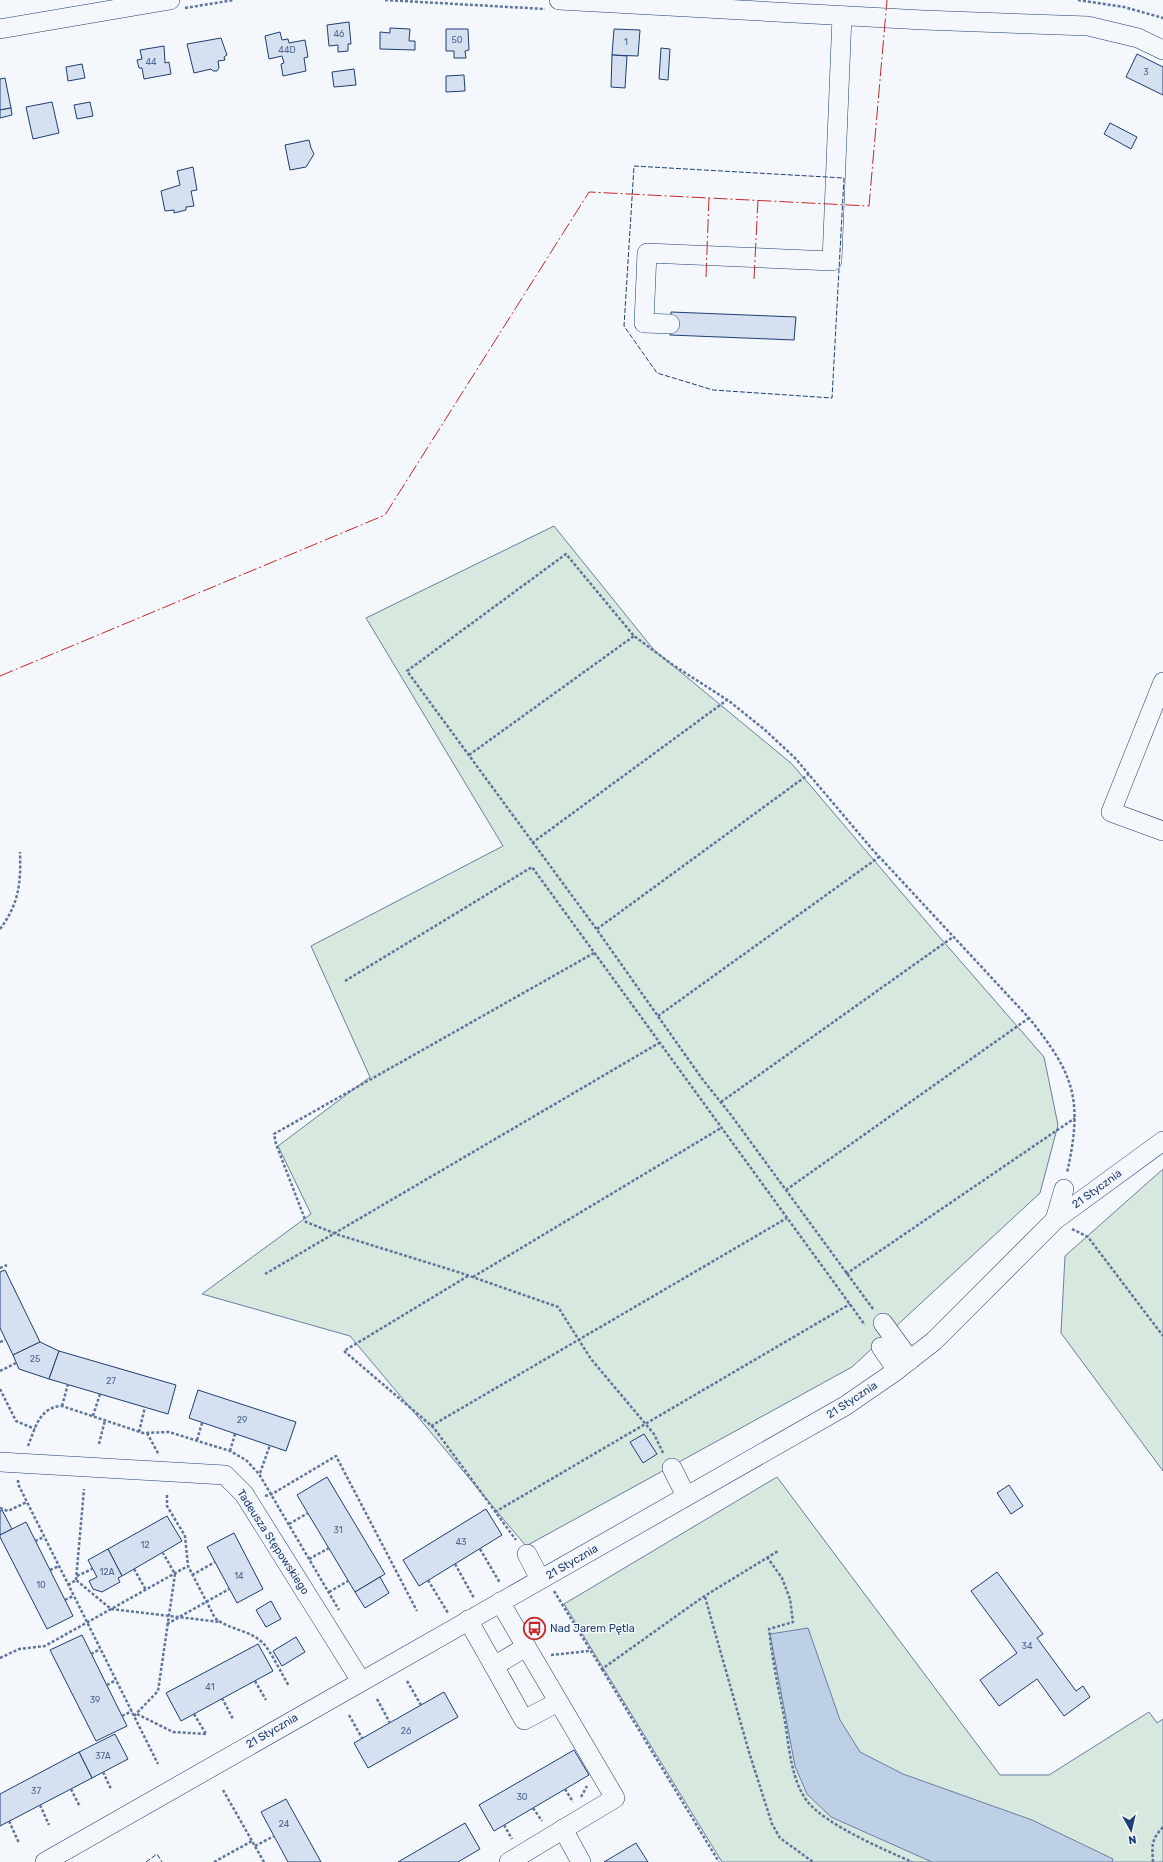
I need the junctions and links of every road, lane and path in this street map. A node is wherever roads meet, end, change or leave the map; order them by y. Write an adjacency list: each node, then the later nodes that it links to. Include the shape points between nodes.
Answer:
1 (170, 0): 7 (street)
2 (385, 0): 4 (path)
3 (1078, 0): 6 (path, via 1124,7)
4 (555, 5): 5 (street)
5 (842, 16): 8 (street, via 1088,26 1138,38); 9 (street, via 832,261 647,253 644,323)
6 (1163, 18)
7 (0, 29)
8 (1163, 50)
9 (670, 324)
10 (634, 636): 12 (path, via 672,665); 13 (path); 13 (path, via 566,554 407,671)
11 (1163, 682): 15 (street, via 1111,812)
12 (727, 700): 14 (path, via 765,730); 16 (path)
13 (469, 755): 16 (path)
14 (809, 774): 18 (path); 20 (path)
15 (1163, 831)
16 (532, 843): 20 (path)
17 (20, 852): 19 (path, via 21,874 15,905)
18 (879, 856): 21 (path); 24 (path)
19 (0, 929)
20 (596, 929): 24 (path)
21 (953, 937): 25 (path); 27 (path)
22 (594, 953): 23 (path, via 532,867); 26 (path); 35 (path, via 274,1134 306,1222)
23 (345, 981)
24 (658, 1016): 27 (path)
25 (1029, 1018): 28 (path, via 1053,1049 1068,1077); 32 (path)
26 (660, 1043): 29 (path); 35 (path)
27 (721, 1102): 32 (path)
28 (1075, 1118): 31 (path); 40 (path)
29 (722, 1128): 33 (path); 41 (path)
30 (1163, 1141): 34 (street, 21 Stycznia)
31 (1064, 1189): 34 (street)
32 (786, 1190): 40 (path)
33 (787, 1218): 42 (path); 45 (path)
34 (1055, 1220): 50 (street, 21 Stycznia, via 934,1341)
35 (333, 1233): 39 (path); 41 (path)
36 (1088, 1237): 44 (path)
37 (7, 1264): 38 (path)
38 (0, 1268)
39 (265, 1274)
40 (846, 1274): 43 (path)
41 (470, 1276): 45 (path, via 558,1307); 61 (path, via 344,1351)
42 (850, 1304): 48 (path); 60 (path)
43 (883, 1323): 50 (street)
44 (1163, 1336)
45 (579, 1339): 60 (path, via 591,1358); 61 (path)
46 (6, 1340): 47 (path)
47 (0, 1342)
48 (881, 1347): 50 (street)
49 (16, 1363): 51 (path)
50 (903, 1365): 78 (street, 21 Stycznia, via 845,1406)
51 (0, 1371)
52 (68, 1384): 55 (path)
53 (0, 1388): 62 (path, via 16,1420)
54 (100, 1394): 57 (path)
55 (62, 1406): 57 (path); 62 (path, via 54,1406 42,1414)
56 (145, 1407): 63 (path)
57 (93, 1416): 58 (path)
58 (105, 1420): 63 (path); 67 (path)
59 (202, 1423): 66 (path)
60 (644, 1423): 73 (path, via 654,1434); 82 (path)
61 (431, 1426): 82 (path)
62 (35, 1429): 72 (path)
63 (139, 1432): 64 (path)
64 (147, 1433): 66 (path, via 165,1431); 70 (path)
65 (235, 1434): 69 (path)
66 (197, 1440): 69 (path)
67 (99, 1444)
68 (270, 1445): 74 (path)
69 (230, 1451): 74 (path, via 246,1460)
70 (162, 1460)
71 (0, 1462): 72 (street, Tadeusza Stępowskiego)
72 (20, 1464): 79 (street, Tadeusza Stępowskiego, via 226,1475); 80 (path, via 18,1484)
73 (672, 1468): 78 (street)
74 (260, 1474): 76 (path)
75 (84, 1489): 103 (path)
76 (272, 1494): 79 (path); 84 (path); 118 (path, via 336,1456)
77 (167, 1495): 97 (path, via 166,1506 185,1536)
78 (686, 1496): 104 (street, 21 Stycznia)
79 (249, 1501): 135 (street, Tadeusza Stępowskiego)
80 (27, 1502): 81 (path, via 8,1511); 85 (path)
81 (0, 1508)
82 (495, 1512): 91 (path)
83 (308, 1513): 84 (path)
84 (289, 1524): 93 (path)
85 (44, 1537): 86 (path); 96 (path)
86 (35, 1541)
87 (329, 1548): 93 (path)
88 (480, 1549): 115 (path)
89 (778, 1551): 92 (path)
90 (163, 1553): 101 (path)
91 (527, 1554): 104 (street)
92 (767, 1557): 113 (path); 180 (path, via 782,1578 790,1599 793,1622 769,1629 772,1658 793,1764 801,1791 808,1802 824,1817)
93 (309, 1559): 111 (path)
94 (215, 1562): 102 (path)
95 (454, 1564): 122 (path)
96 (59, 1566): 100 (path); 108 (path)
97 (188, 1566): 101 (path); 102 (path)
98 (92, 1569): 103 (path)
99 (134, 1569): 109 (path)
100 (50, 1570)
101 (175, 1574): 109 (path); 120 (path)
102 (192, 1575): 116 (path)
103 (76, 1576): 105 (path)
104 (543, 1578): 115 (street, 21 Stycznia); 127 (path)
105 (76, 1580): 108 (path); 117 (path)
106 (428, 1580): 122 (path)
107 (348, 1581): 111 (path)
108 (68, 1585): 112 (path)
109 (146, 1590): 117 (path)
110 (229, 1590): 116 (path)
111 (329, 1592): 119 (path)
112 (73, 1596): 114 (path); 124 (path)
113 (704, 1596): 132 (path); 179 (path, via 772,1824 780,1838)
114 (65, 1600)
115 (504, 1600): 122 (street, 21 Stycznia); 128 (street)
116 (207, 1602): 121 (path); 123 (path)
117 (111, 1610): 120 (path); 124 (path)
118 (417, 1611)
119 (341, 1612)
120 (169, 1616): 121 (path); 125 (path)
121 (180, 1617): 123 (path); 125 (path)
122 (469, 1620): 131 (street); 135 (street, 21 Stycznia)
123 (220, 1622): 138 (path, via 263,1643)
124 (87, 1623): 126 (path); 130 (path, via 45,1646 19,1649)
125 (167, 1624): 146 (path, via 158,1691)
126 (100, 1649): 129 (path); 133 (path)
127 (589, 1650): 128 (path); 132 (path)
128 (529, 1652): 131 (street); 142 (street)
129 (91, 1654)
130 (0, 1658)
131 (494, 1666): 142 (street, via 524,1720)
132 (602, 1669): 178 (path)
133 (116, 1680): 137 (path); 144 (path)
134 (255, 1681): 141 (path)
135 (361, 1681): 173 (street, 21 Stycznia)
136 (407, 1681): 143 (path)
137 (107, 1685)
138 (289, 1686)
139 (222, 1698): 149 (path)
140 (377, 1699): 150 (path)
141 (266, 1700)
142 (558, 1702): 167 (street, via 615,1798)
143 (421, 1705)
144 (132, 1711): 146 (path); 147 (path)
145 (194, 1714): 146 (path, via 206,1734 173,1732)
146 (136, 1715): 152 (path)
147 (122, 1716)
148 (349, 1716): 151 (path)
149 (233, 1719)
150 (390, 1723)
151 (362, 1738)
152 (158, 1764)
153 (103, 1772): 156 (path)
154 (590, 1781): 157 (path, via 575,1806)
155 (71, 1789): 160 (path)
156 (111, 1789)
157 (565, 1789)
158 (223, 1790): 169 (path)
159 (40, 1805): 163 (path)
160 (80, 1807)
161 (533, 1808): 165 (path)
162 (9, 1821): 170 (path)
163 (49, 1825)
164 (504, 1825): 171 (path)
165 (544, 1825)
166 (1163, 1827): 181 (path, via 1152,1844)
167 (563, 1829): 176 (street); 177 (street)
168 (274, 1836): 172 (path)
169 (252, 1841): 172 (path); 174 (path)
170 (19, 1843)
171 (514, 1843)
172 (255, 1846): 175 (path)
173 (45, 1862)
174 (214, 1862)
175 (264, 1862)
176 (509, 1862)
177 (581, 1862)
178 (719, 1862)
179 (813, 1862)
180 (912, 1862)
181 (1154, 1862)

